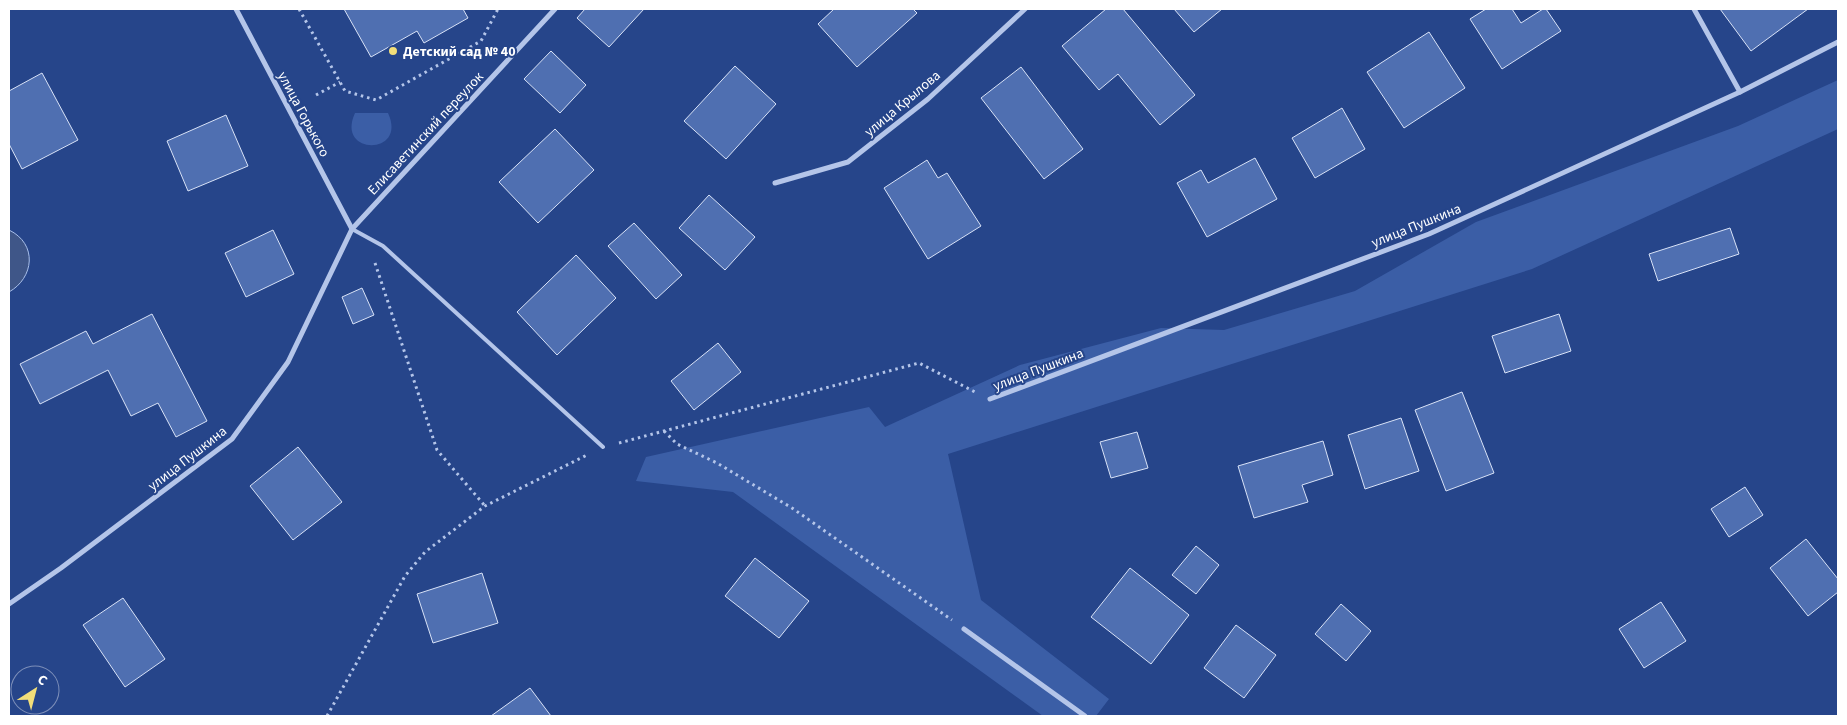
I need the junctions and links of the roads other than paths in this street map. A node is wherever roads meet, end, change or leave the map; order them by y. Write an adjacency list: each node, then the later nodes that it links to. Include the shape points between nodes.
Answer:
1 (236, 9): 8 (street, улица Горького)
2 (555, 9): 8 (street, Елисаветинский переулок)
3 (1025, 9): 7 (street, улица Крылова, via 928,99 848,162)
4 (1694, 9): 6 (street)
5 (1838, 42): 6 (street, улица Пушкина)
6 (1740, 92): 9 (street, улица Пушкина, via 1429,234)
7 (775, 183)
8 (352, 229): 10 (lane, via 383,246); 11 (street, улица Пушкина, via 288,362 232,439)
9 (990, 399)
10 (603, 447)
11 (9, 604)
12 (964, 629): 13 (street)
13 (1085, 716)

